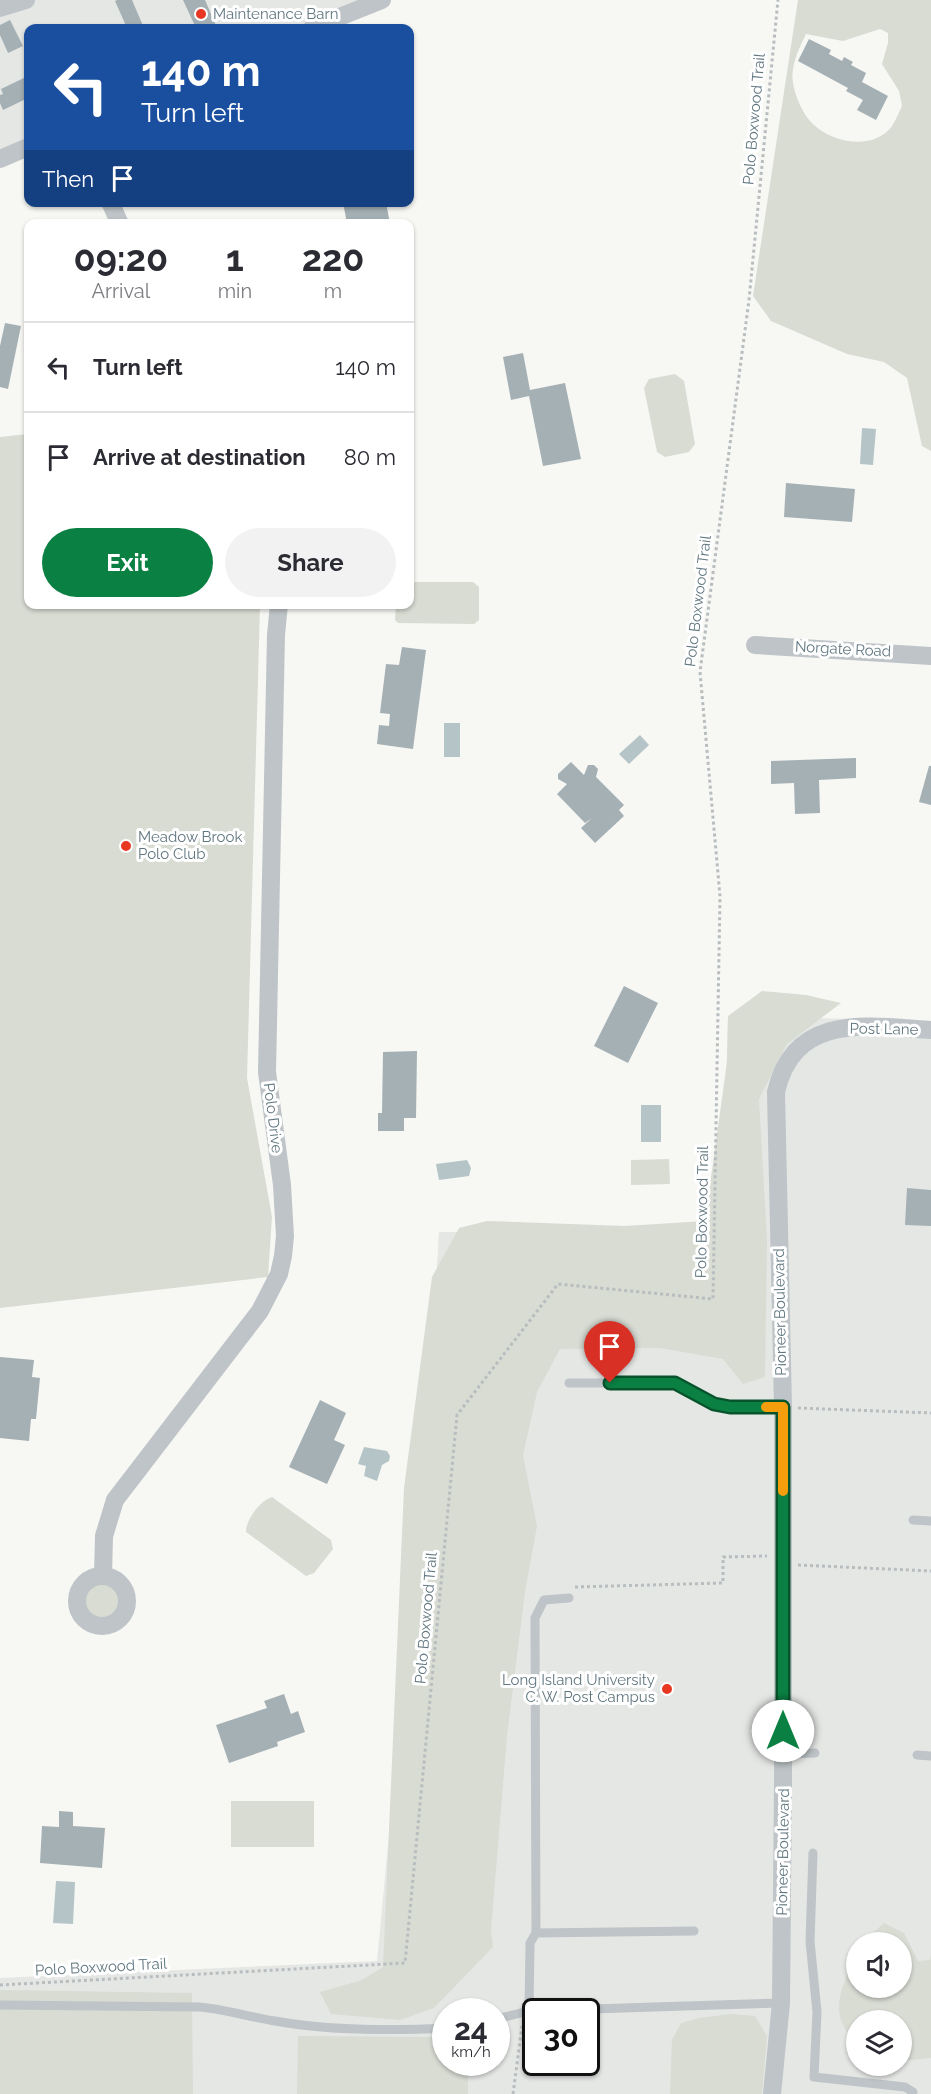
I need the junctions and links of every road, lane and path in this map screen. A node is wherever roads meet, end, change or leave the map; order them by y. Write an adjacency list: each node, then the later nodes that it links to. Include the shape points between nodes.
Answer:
1 (26, 0): 4 (street)
2 (382, 0): 5 (street)
3 (778, 0): 30 (path, Polo Boxwood Trail, via 749,300 700,672 720,896 713,1299 558,1284 457,1415 405,1963)
4 (0, 8)
5 (322, 24)
6 (24, 149): 7 (street)
7 (0, 159)
8 (279, 609): 20 (street, Polo Drive, via 267,1072 282,1185 283,1256 279,1274 260,1311 115,1500 104,1536)
9 (755, 645): 10 (street, Norgate Road)
10 (931, 656)
11 (931, 1029): 12 (street, Post Lane, via 858,1026 825,1030)
12 (805, 1044): 14 (street, Pioneer Boulevard, via 779,1077 776,1092)
13 (569, 1383): 14 (lane, via 675,1383 714,1404)
14 (783, 1407): 15 (path); 18 (street, Pioneer Boulevard)
15 (931, 1413)
16 (913, 1520): 17 (lane)
17 (931, 1521)
18 (783, 1556): 19 (path, via 796,1556 796,1565); 21 (path, via 723,1557 723,1583); 24 (street, Pioneer Boulevard)
19 (931, 1571)
20 (103, 1576)
21 (569, 1587)
22 (569, 1598): 29 (lane, via 543,1600 536,1618)
23 (815, 1753): 24 (lane)
24 (783, 1754): 32 (street, Pioneer Boulevard)
25 (917, 1755): 26 (lane)
26 (931, 1756)
27 (813, 1853): 37 (lane, via 810,1941 817,2012 814,2077 905,2087)
28 (694, 1930): 29 (lane)
29 (536, 1933): 31 (lane, via 530,1942)
30 (0, 1985)
31 (528, 1998)
32 (781, 2003): 34 (lane); 39 (street, Pioneer Boulevard)
33 (0, 2005): 35 (lane, via 199,2007 342,2028)
34 (600, 2009)
35 (432, 2029)
36 (522, 2041): 38 (path)
37 (914, 2092)
38 (513, 2094)
39 (772, 2094)

